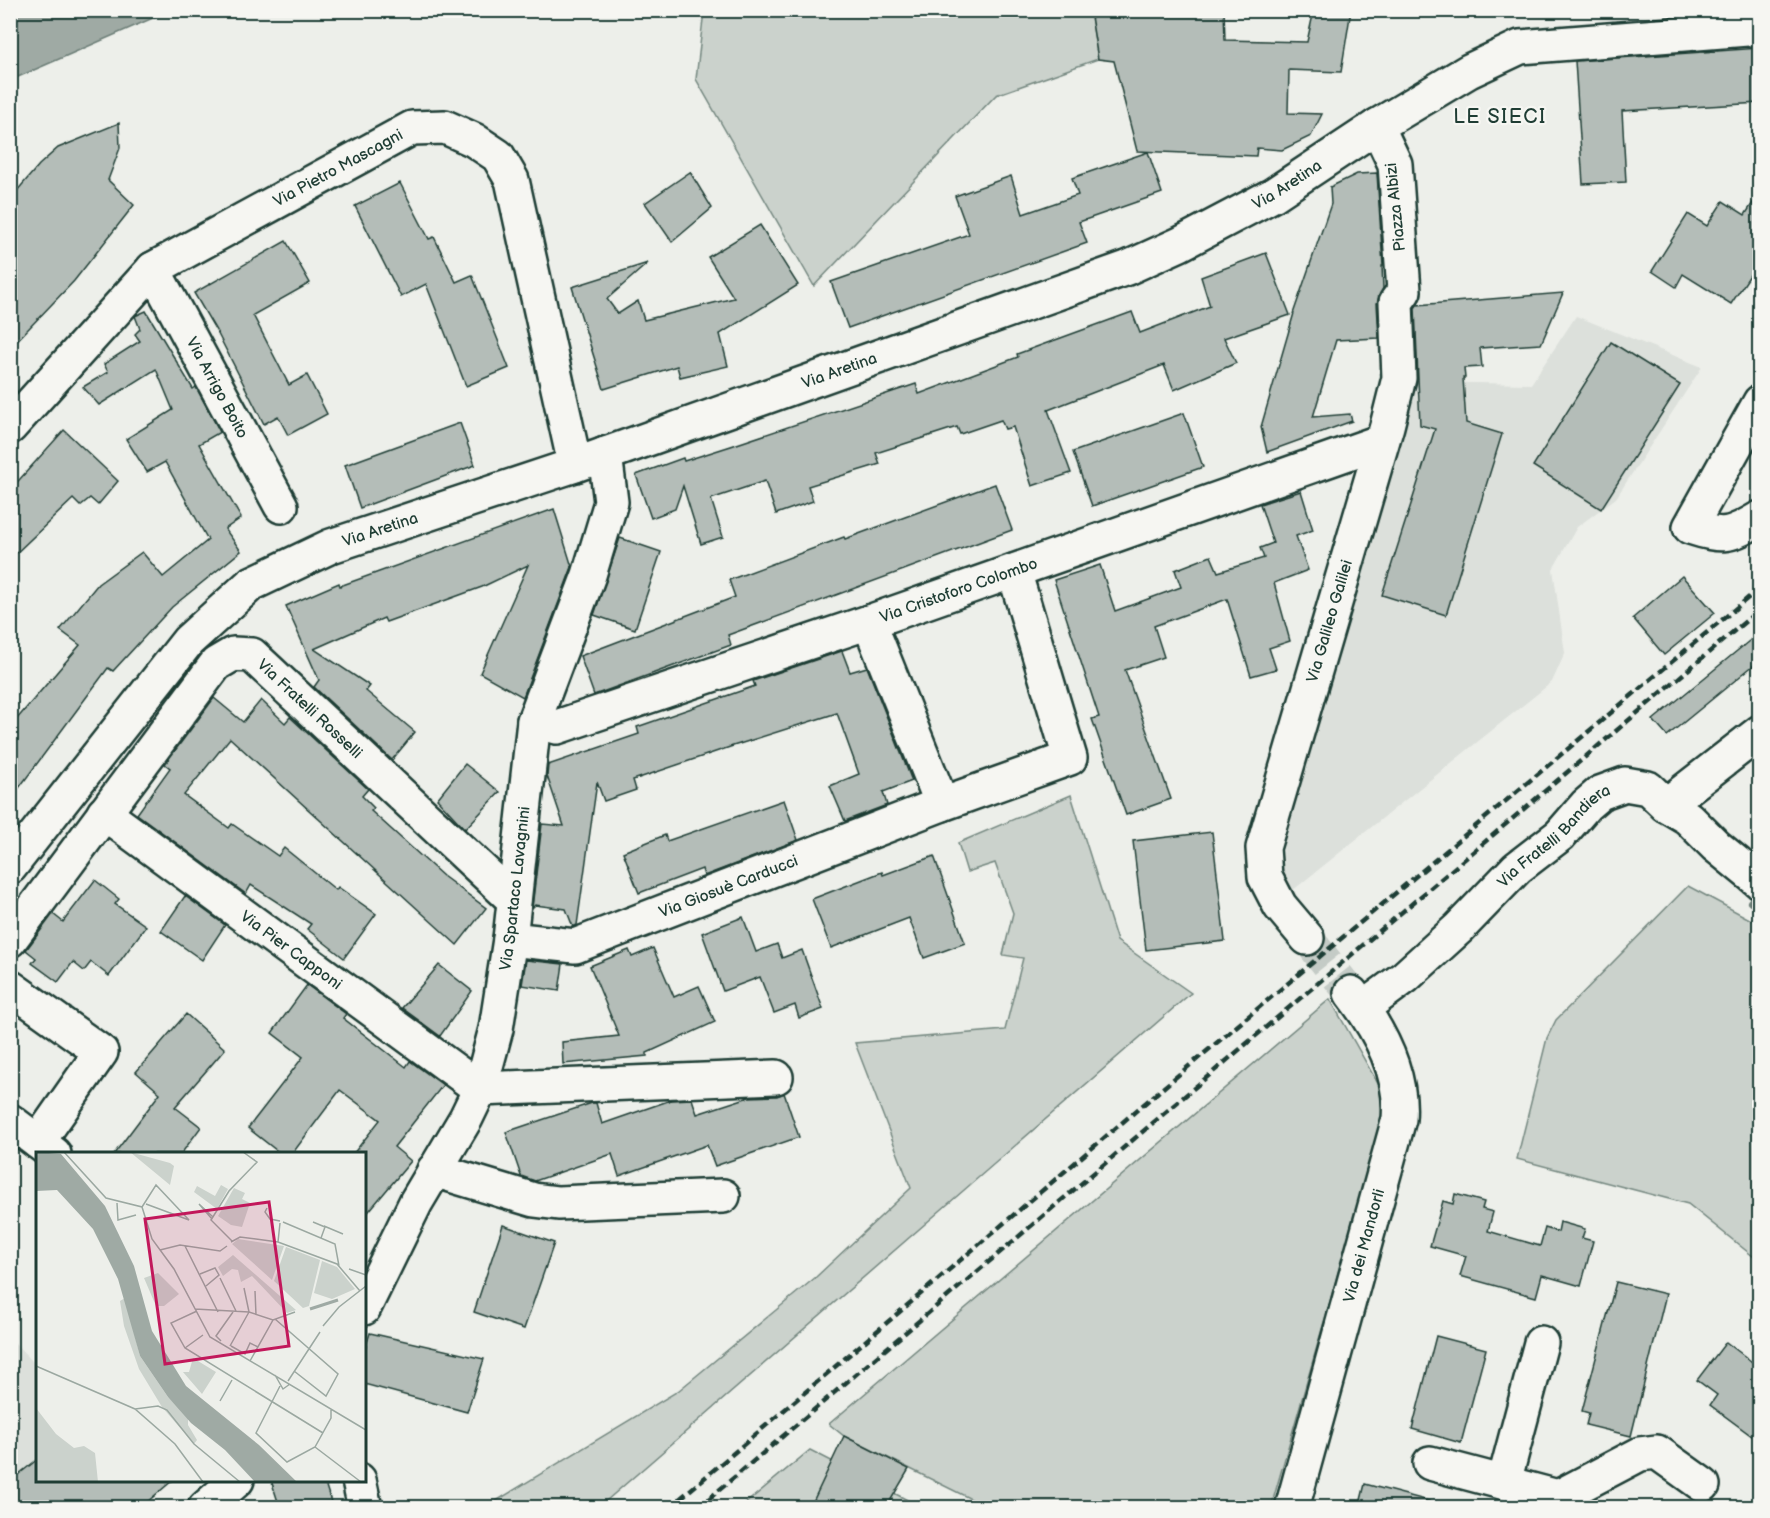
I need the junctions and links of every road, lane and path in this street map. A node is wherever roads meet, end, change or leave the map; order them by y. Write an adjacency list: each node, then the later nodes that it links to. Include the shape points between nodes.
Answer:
1 (1760, 28): 2 (street, Via Aretina, via 1520,47 1469,71)
2 (1377, 126): 4 (street, Piazza Albizi, via 1395,164); 8 (street, Via Aretina, via 1273,195 1127,268)
3 (153, 269): 6 (street, Via Pietro Mascagni); 9 (street, Via Pietro Mascagni, via 412,128 445,127 474,140 498,156 512,180); 10 (street, Via Arrigo Boito)
4 (1404, 291): 7 (street, Via Galileo Galilei, via 1396,303 1399,378)
5 (1760, 402): 11 (street, via 1690,527 1718,535 1736,532)
6 (10, 427)
7 (1382, 441): 12 (street, Via Cristoforo Colombo); 23 (street, Via Galileo Galilei, via 1263,848 1265,877 1280,906)
8 (605, 454): 9 (street, Via Aretina); 14 (street, Via Spartaco Lavagnini, via 611,502 589,575)
9 (575, 465): 20 (street, Via Aretina, via 331,546 251,584 188,641)
10 (281, 506)
11 (1760, 518)
12 (1014, 571): 13 (street, Via Cristoforo Colombo); 17 (street, Via Giosuè Carducci, via 1071,758)
13 (869, 622): 14 (street, Via Cristoforo Colombo, via 557,727); 17 (street)
14 (534, 721): 22 (street, Via Spartaco Lavagnini)
15 (1760, 732): 18 (street)
16 (1760, 760): 18 (street)
17 (942, 804): 24 (street, Via Giosuè Carducci, via 575,946)
18 (1677, 811): 21 (street, Via Fratelli Bandiera); 27 (street, Via Fratelli Bandiera, via 1648,788 1625,784 1600,793 1560,836 1517,868 1405,976)
19 (104, 813): 22 (street, Via Fratelli Rosselli, via 216,664 233,654 252,655); 25 (street, Via Fratelli Rosselli); 29 (street, Via Pier Capponi)
20 (10, 867)
21 (1760, 882)
22 (514, 900): 24 (street, Via Spartaco Lavagnini)
23 (1307, 938)
24 (510, 939): 29 (street, Via Spartaco Lavagnini, via 496,1029)
25 (10, 940)
26 (10, 987): 31 (street, via 101,1052)
27 (1357, 1001): 44 (street, Via dei Mandorli, via 1377,1029 1398,1079 1399,1119)
28 (776, 1077): 29 (street)
29 (480, 1089): 32 (street, Via Spartaco Lavagnini)
30 (10, 1121): 31 (street)
31 (46, 1148)
32 (434, 1170): 33 (street, via 534,1200 558,1203); 34 (street, Via Spartaco Lavagnini)
33 (723, 1196)
34 (366, 1304)
35 (1541, 1343): 39 (street)
36 (1430, 1463): 39 (street)
37 (235, 1482): 42 (street)
38 (359, 1482): 43 (street)
39 (1504, 1482): 41 (street)
40 (1703, 1485): 41 (street, via 1657,1452 1640,1454)
41 (1559, 1502)
42 (205, 1508)
43 (365, 1508)
44 (1292, 1508)

